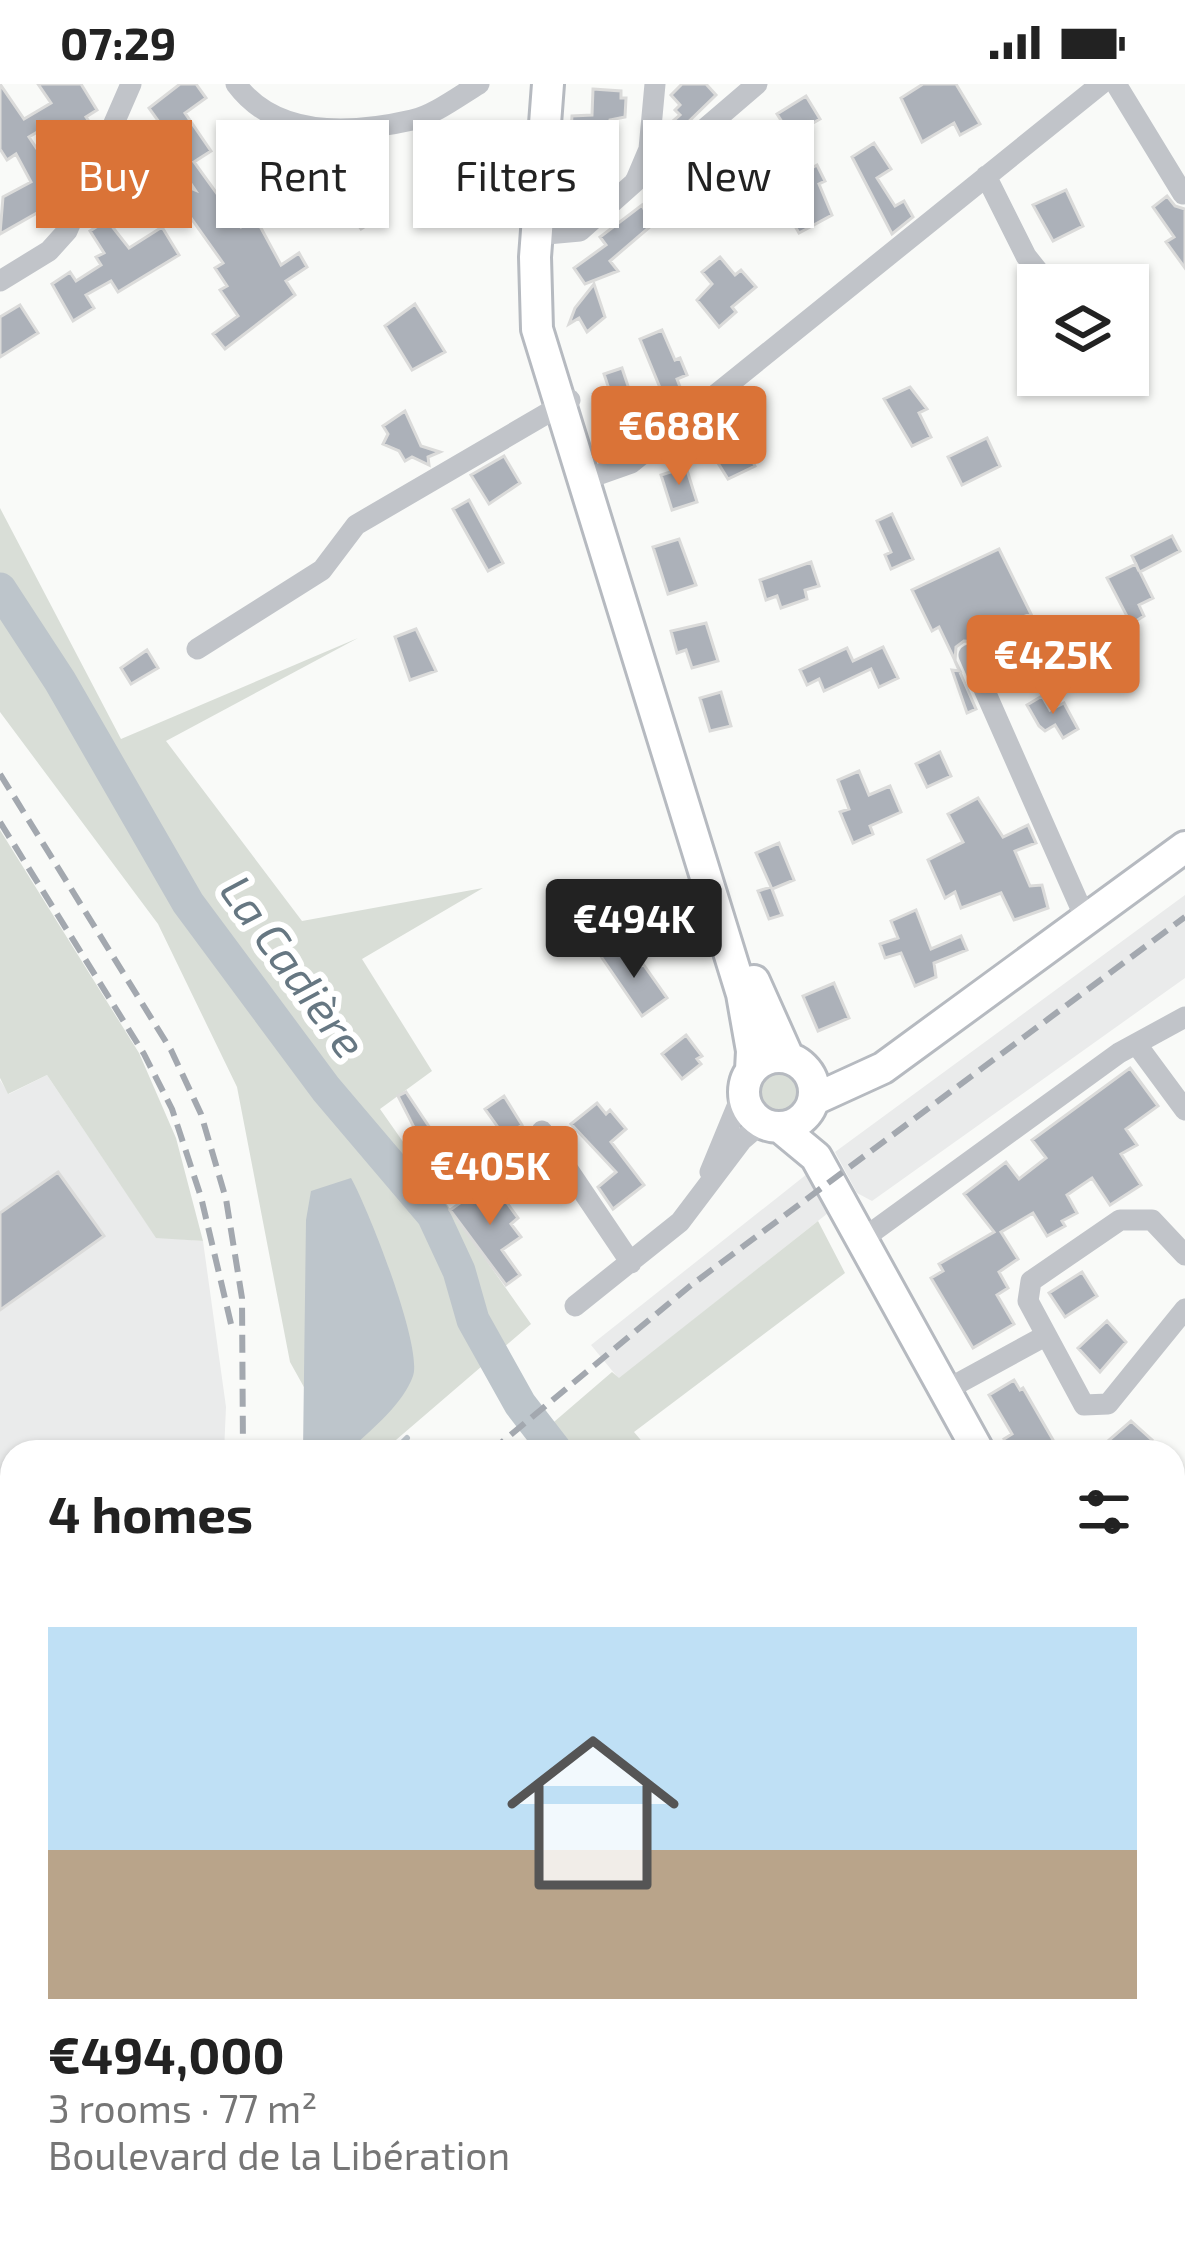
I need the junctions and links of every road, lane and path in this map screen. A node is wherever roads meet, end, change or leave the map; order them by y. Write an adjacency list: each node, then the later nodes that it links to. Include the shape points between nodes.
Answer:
1 (131, 84): 15 (street, via 67,230)
2 (236, 84): 3 (street, via 252,106 284,122 329,130 416,120)
3 (479, 84)
4 (548, 84): 13 (street)
5 (563, 84): 13 (street)
6 (655, 84): 11 (street, via 649,149)
7 (757, 84): 11 (street)
8 (1101, 84): 10 (street)
9 (1116, 84): 12 (street)
10 (986, 176): 14 (street); 17 (street, via 631,463)
11 (634, 182): 13 (street, via 580,231)
12 (1183, 194)
13 (545, 235): 16 (street)
14 (1032, 264)
15 (0, 281)
16 (564, 403): 17 (street); 18 (street, via 356,525 322,570)
17 (589, 478): 24 (street, via 756,988); 26 (street, via 742,994 752,1051)
18 (197, 649)
19 (969, 655): 21 (street)
20 (1185, 847): 21 (street)
21 (1086, 920): 25 (street)
22 (1185, 1016): 23 (street)
23 (1137, 1045): 28 (street); 33 (street)
24 (797, 1063): 25 (street); 26 (street, via 767,1058); 27 (street, via 813,1084)
25 (883, 1068): 27 (street)
26 (747, 1081): 29 (street, via 746,1105); 32 (street)
27 (812, 1104): 29 (street, via 798,1122); 31 (street)
28 (1185, 1110)
29 (771, 1125): 31 (street); 32 (street)
30 (542, 1132): 35 (street)
31 (816, 1157): 33 (street)
32 (707, 1184): 35 (street, via 680,1222)
33 (860, 1241): 39 (street)
34 (1185, 1255): 38 (street, via 1151,1220 1120,1220 1031,1280 1028,1301)
35 (631, 1263): 36 (street)
36 (575, 1306)
37 (1185, 1309): 38 (street, via 1108,1404 1084,1405)
38 (1045, 1336): 39 (street)
39 (946, 1390): 40 (street)
40 (973, 1440)

